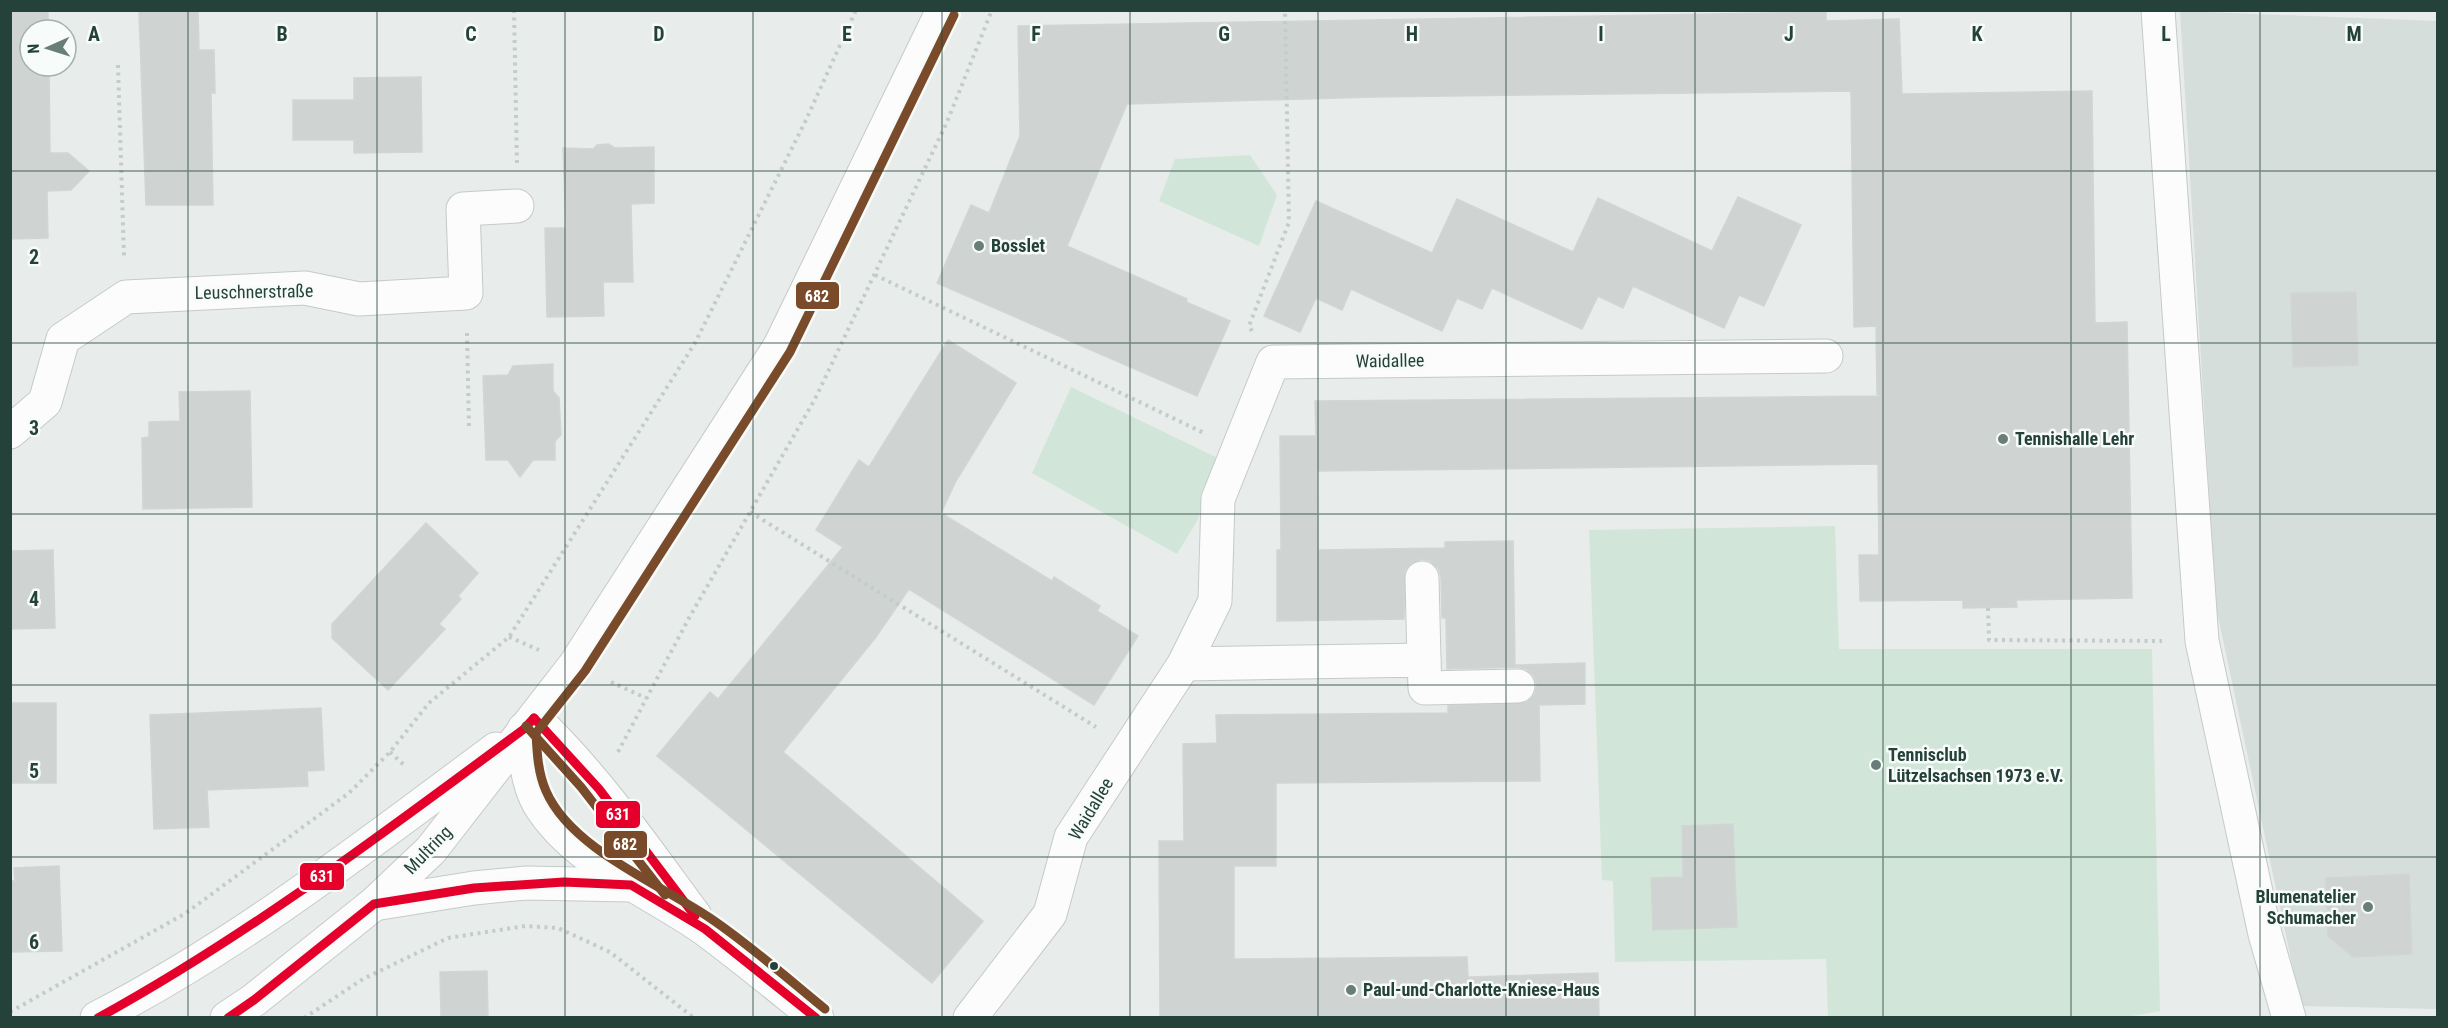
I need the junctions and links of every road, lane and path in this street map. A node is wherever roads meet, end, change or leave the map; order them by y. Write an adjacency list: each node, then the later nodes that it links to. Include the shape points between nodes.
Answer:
1 (514, 10): 8 (path)
2 (856, 10): 30 (path, via 695,344 509,637 429,703 390,752 349,793 186,913)
3 (943, 10): 24 (street, Multring, via 780,346 575,665)
4 (992, 10): 9 (path, via 947,122)
5 (1285, 10): 13 (path, via 1289,222 1249,326)
6 (2158, 10): 20 (street)
7 (118, 65): 11 (path)
8 (517, 206): 10 (street, via 463,209)
9 (875, 275): 16 (path); 17 (path, via 815,399)
10 (466, 294): 11 (street, Leuschnerstraße, via 359,299 305,288); 14 (path)
11 (126, 297): 15 (street, via 63,339 45,402)
12 (1826, 356): 13 (street, Waidallee)
13 (1273, 362): 16 (street, Waidallee)
14 (469, 427)
15 (10, 432)
16 (1237, 449): 22 (street, Waidallee, via 1218,499 1215,601)
17 (750, 512): 25 (path); 26 (path)
18 (1422, 578): 21 (street)
19 (1988, 608): 20 (path, via 1989,640)
20 (2202, 641): 37 (street, via 2265,934)
21 (1424, 660): 22 (street); 23 (street, via 1425,688)
22 (1184, 664): 25 (street, Waidallee)
23 (1518, 686)
24 (529, 723): 26 (street, via 572,755); 27 (street, via 526,768 539,803 588,854); 28 (street, Multring, via 437,843); 31 (street, Multring, via 344,861 248,926)
25 (1130, 747): 36 (street, Waidallee, via 1071,837 1050,914)
26 (600, 787): 29 (street)
27 (631, 885): 28 (street, via 525,883); 29 (street)
28 (374, 904): 32 (street, Multring)
29 (705, 929): 35 (street)
30 (10, 1012)
31 (97, 1017)
32 (227, 1017)
33 (304, 1017): 34 (path, via 363,979 448,938 525,926 558,928 610,952)
34 (694, 1017)
35 (817, 1017)
36 (970, 1017)
37 (2289, 1017)

